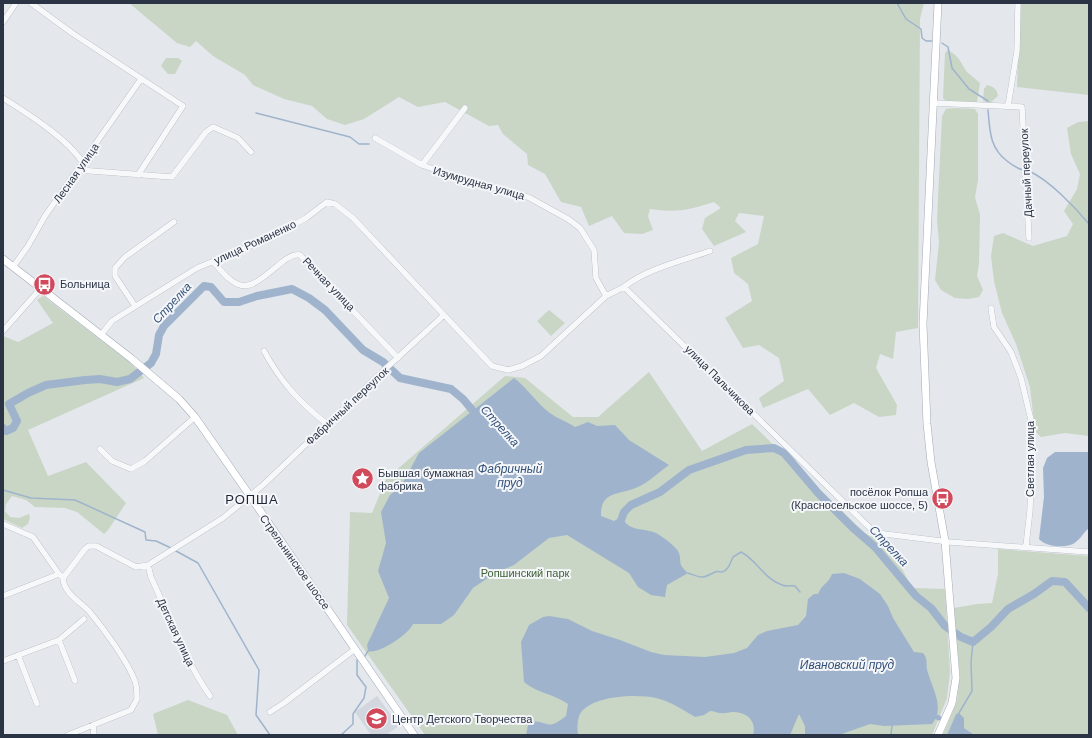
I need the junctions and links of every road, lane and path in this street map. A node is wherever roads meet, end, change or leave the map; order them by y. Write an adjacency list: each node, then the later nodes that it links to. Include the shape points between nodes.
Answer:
1 (16, 3): 5 (street)
2 (31, 3): 6 (street)
3 (938, 3): 8 (main road)
4 (1018, 3): 9 (street, via 1017,51)
5 (3, 22)
6 (141, 79): 13 (street, Лесная улица); 16 (street, via 183,106)
7 (3, 98): 13 (street, via 60,139 76,152)
8 (934, 103): 9 (street); 38 (main road, via 923,324 930,456)
9 (1008, 106): 18 (street, Дачный переулок, via 1022,107)
10 (465, 108): 14 (street)
11 (375, 138): 14 (street, Изумрудная улица)
12 (251, 152): 16 (street, via 238,138 213,127 206,132 172,177)
13 (83, 162): 15 (street, Лесная улица)
14 (422, 165): 25 (street, Изумрудная улица, via 528,197 568,219 589,239 596,258 596,278)
15 (78, 170): 16 (street); 22 (street, Лесная улица)
16 (138, 175)
17 (174, 222): 26 (street, via 125,256 114,268 115,276)
18 (1029, 238)
19 (710, 251): 23 (street, via 664,267)
20 (3, 259): 22 (main road, Стрельнинское шоссе)
21 (213, 261): 26 (street, улица Романенко); 28 (street, улица Романенко, via 272,236 306,218 327,202 335,204 353,218); 32 (street, Речная улица, via 232,283 245,286 259,280 287,258 300,255)
22 (13, 267): 24 (main road, Стрельнинское шоссе)
23 (624, 287): 25 (street); 38 (street, улица Пальчикова, via 873,531)
24 (41, 288): 29 (street); 30 (main road, Стрельнинское шоссе)
25 (606, 296): 28 (street, улица Романенко, via 541,356 508,370 499,369 488,362)
26 (135, 306): 30 (street, улица Романенко, via 112,321)
27 (991, 308): 39 (street, Светлая улица, via 994,326 1011,352 1022,378 1031,420 1030,510)
28 (444, 316): 32 (street, Фабричный переулок)
29 (3, 331)
30 (101, 335): 33 (main road, Стрельнинское шоссе, via 158,380)
31 (264, 351): 34 (street, via 277,375 307,408)
32 (396, 359): 34 (street, Фабричный переулок)
33 (194, 417): 35 (street, via 145,461 131,469 112,461); 36 (main road, Стрельнинское шоссе)
34 (327, 424): 36 (street, Фабричный переулок)
35 (100, 449)
36 (249, 496): 41 (street, Фабричный переулок, via 223,518); 46 (main road, Стрельнинское шоссе)
37 (6, 526): 42 (street, via 33,537)
38 (945, 541): 39 (street, улица Пальчикова); 57 (main road, via 956,678 953,697)
39 (1026, 546): 40 (street, улица Пальчикова)
40 (1089, 552)
41 (148, 565): 42 (street, via 136,567 96,546 89,546); 50 (street, Детская улица, via 187,657 198,680)
42 (61, 576): 43 (street); 53 (street, via 68,591 89,612 119,653 135,682 137,699 131,710)
43 (3, 596)
44 (84, 619): 45 (street)
45 (59, 640): 47 (street); 49 (street)
46 (355, 649): 52 (street); 56 (main road, Стрельнинское шоссе)
47 (18, 655): 48 (street); 51 (street)
48 (3, 661)
49 (76, 681)
50 (210, 696)
51 (37, 704)
52 (270, 712)
53 (93, 725): 54 (street); 55 (street)
54 (68, 735)
55 (94, 735)
56 (414, 735)
57 (938, 735)

